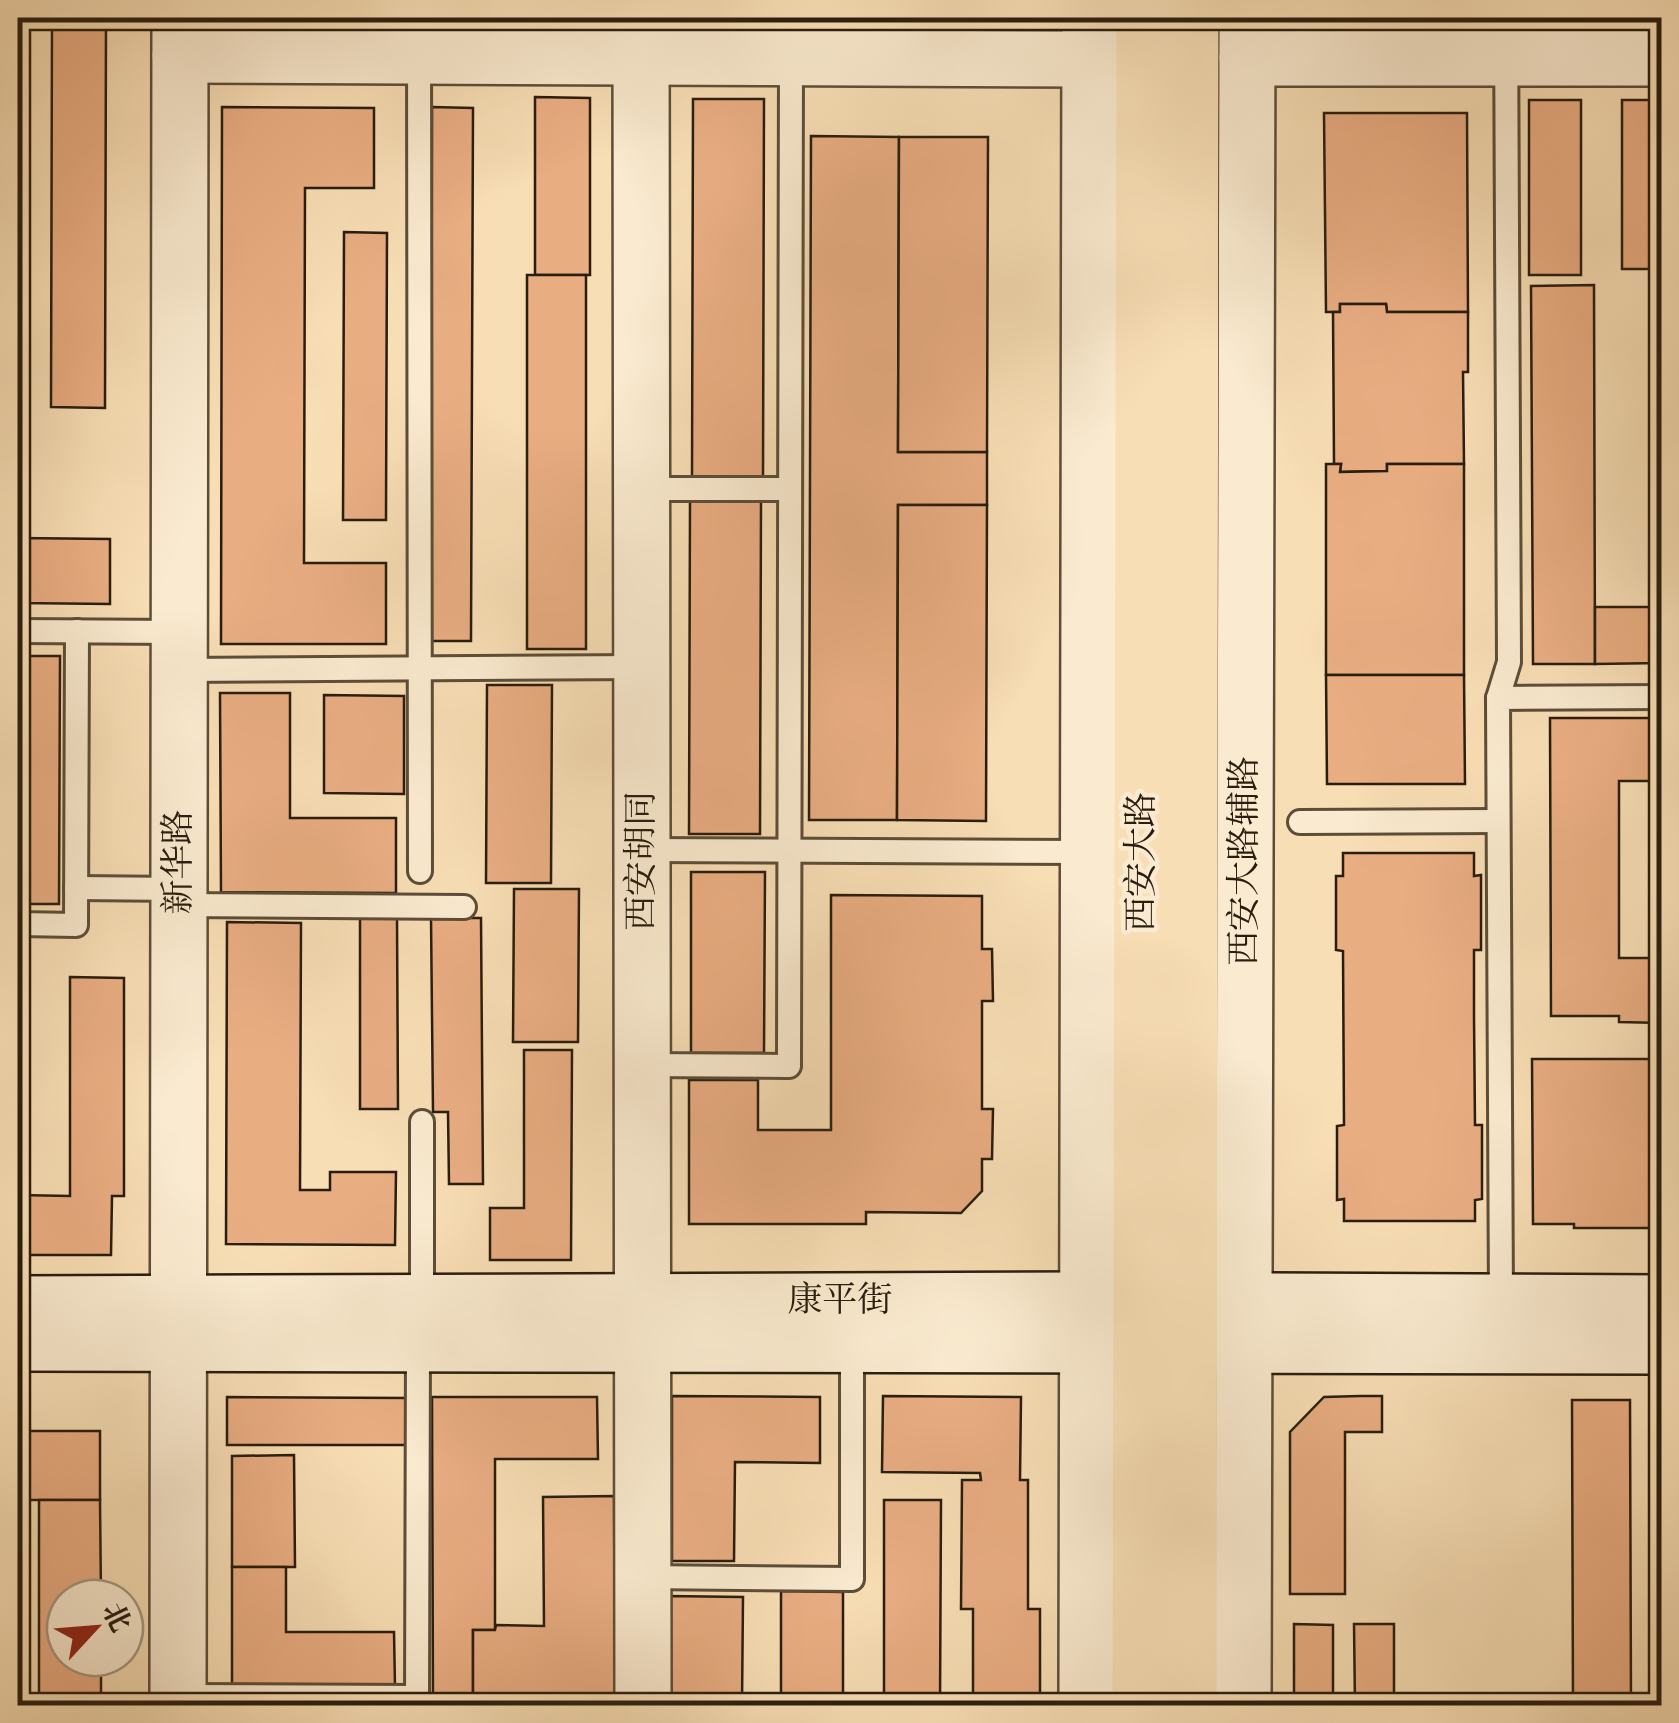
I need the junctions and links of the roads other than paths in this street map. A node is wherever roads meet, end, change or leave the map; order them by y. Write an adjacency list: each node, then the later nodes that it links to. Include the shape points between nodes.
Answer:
1 (1144, 18): 37 (main road, 西安大路)
2 (1191, 18): 37 (main road, 西安大路)
3 (180, 36): 4 (street); 16 (street, 新华路)
4 (418, 37): 5 (street); 18 (lane)
5 (641, 37): 10 (street); 12 (street, 西安胡同)
6 (854, 38): 7 (street); 10 (street)
7 (1090, 38): 25 (street)
8 (1247, 38): 9 (street); 38 (street, 西安大路辅路)
9 (1506, 38): 11 (street); 20 (lane, via 1509,662)
10 (791, 58): 13 (lane)
11 (1662, 58)
12 (641, 489): 13 (lane); 17 (street, 西安胡同)
13 (790, 489): 24 (lane)
14 (18, 631): 15 (lane)
15 (77, 631): 16 (lane); 27 (lane)
16 (179, 651): 18 (lane); 28 (street, 新华路)
17 (642, 667): 18 (lane); 23 (street, 西安胡同)
18 (422, 668): 26 (lane)
19 (1662, 697): 20 (lane)
20 (1498, 698): 21 (lane)
21 (1498, 821): 22 (lane); 33 (lane)
22 (1300, 822)
23 (642, 850): 24 (lane); 31 (street, 西安胡同)
24 (789, 851): 25 (lane); 31 (lane, via 788,1066)
25 (1089, 852): 37 (street)
26 (420, 871)
27 (76, 888): 28 (lane); 30 (lane, via 76,925)
28 (179, 896): 29 (lane); 39 (street, 新华路)
29 (464, 907)
30 (18, 924)
31 (642, 1066): 36 (street, 西安胡同)
32 (422, 1122): 40 (lane)
33 (1501, 1302): 34 (street, 康平街); 38 (street, 康平街)
34 (1662, 1303)
35 (18, 1304): 39 (street, 康平街)
36 (642, 1323): 37 (street, 康平街); 40 (street, 康平街); 42 (street, 康平街); 44 (street, 西安胡同)
37 (1139, 1323): 38 (street, 康平街); 42 (street, 康平街); 48 (street); 49 (main road, 西安大路); 50 (main road, 西安大路)
38 (1244, 1323): 43 (street, 康平街); 51 (street, 西安大路辅路)
39 (179, 1324): 40 (street, 康平街); 41 (street, 康平街); 45 (street, 新华路)
40 (420, 1324): 46 (lane)
41 (18, 1344)
42 (852, 1344): 44 (lane, via 852,1579)
43 (1662, 1346)
44 (642, 1577): 47 (street, 西安胡同)
45 (178, 1701): 46 (lane)
46 (416, 1701)
47 (643, 1706)
48 (1087, 1706)
49 (1140, 1706)
50 (1189, 1706)
51 (1243, 1706)

